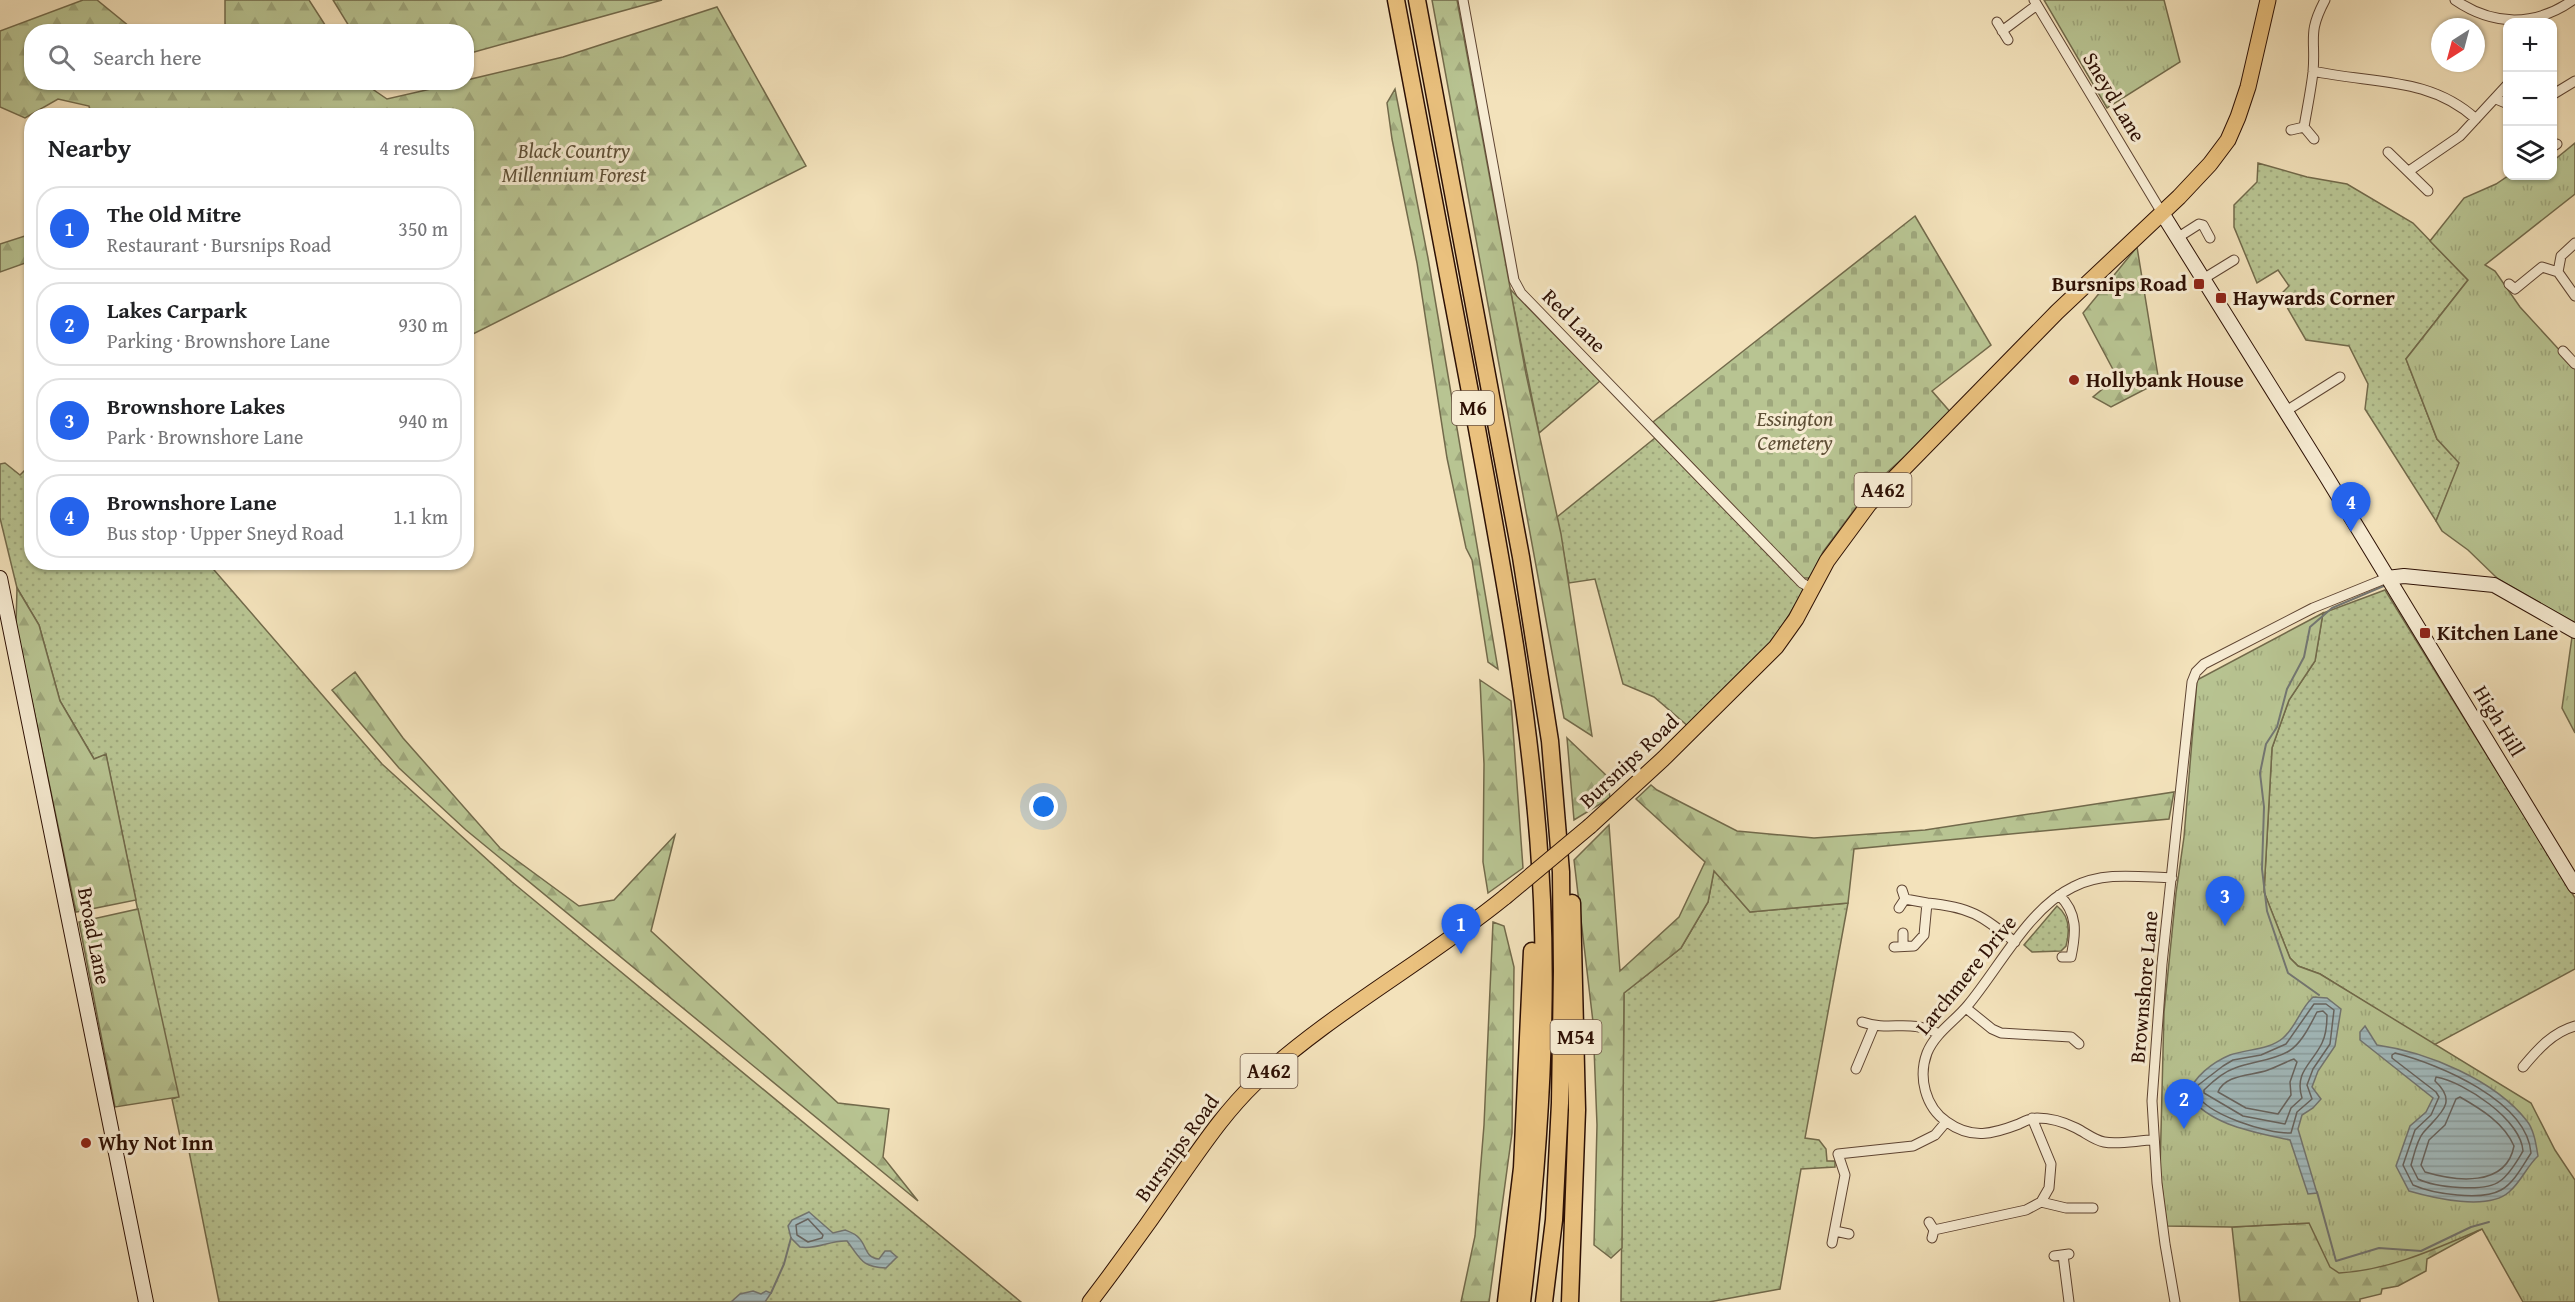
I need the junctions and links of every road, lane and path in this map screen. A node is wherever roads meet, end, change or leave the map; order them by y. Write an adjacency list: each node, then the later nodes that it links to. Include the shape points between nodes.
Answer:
1 (1396, 0): 43 (highway, M6, via 1501,555)
2 (1417, 0): 42 (highway, M6, via 1521,557)
3 (1463, 0): 40 (street, Red Lane, via 1508,251 1521,293)
4 (2268, 0): 25 (main road, A462, via 2248,87 2228,140 2210,165)
5 (2325, 0): 12 (street, via 2312,31)
6 (2455, 0): 10 (street)
7 (2573, 0): 9 (street)
8 (2036, 3): 11 (street); 25 (street, Sneyd Lane)
9 (2537, 18)
10 (2503, 20)
11 (2002, 31)
12 (2313, 71): 18 (street, via 2428,90 2452,100); 19 (street)
13 (2575, 81): 15 (street)
14 (2503, 90): 16 (street)
15 (2557, 92)
16 (2496, 99): 17 (street); 18 (street)
17 (2503, 102)
18 (2476, 119): 23 (street, via 2460,136)
19 (2304, 127): 20 (street); 21 (street)
20 (2291, 130)
21 (2314, 139)
22 (2388, 152): 23 (street)
23 (2409, 171): 24 (street)
24 (2428, 191)
25 (2162, 213): 26 (street, High Hill); 40 (main road, Bursnips Road / A462, via 2057,312 1869,504)
26 (2177, 238): 27 (street, via 2199,224); 31 (street, High Hill)
27 (2210, 238)
28 (2575, 243): 30 (street, via 2561,256)
29 (2234, 260): 31 (street)
30 (2558, 272): 32 (street, via 2542,267 2515,289); 33 (street)
31 (2203, 279): 37 (street, High Hill)
32 (2509, 284)
33 (2575, 296)
34 (2563, 351): 35 (street)
35 (2575, 364)
36 (2340, 377): 37 (street)
37 (2286, 411): 39 (street, High Hill)
38 (0, 578): 76 (street, Broad Lane)
39 (2386, 578): 41 (street, via 2404,576 2494,585); 44 (street, Brownshore Lane, via 2313,608 2204,664 2196,672); 45 (street, High Hill)
40 (1811, 588): 77 (main road, Bursnips Road / A462, bridge, via 1776,647 1688,736 1590,826 1460,933 1330,1023 1253,1085 1204,1142)
41 (2575, 631)
42 (1553, 775): 62 (highway, M6, via 1561,872); 83 (highway, M54, via 1565,806 1574,948 1577,1110)
43 (1537, 819): 74 (highway, M6, via 1543,1058); 78 (highway, M54, via 1532,850 1527,1099)
44 (2172, 878): 46 (street, Larchmere Drive, via 2107,876); 65 (street, Brownshore Lane, via 2152,1101)
45 (2575, 886)
46 (2059, 895): 50 (street, Larchmere Drive); 51 (street, via 2071,910 2075,926 2071,957)
47 (1927, 903): 48 (street, via 1904,895); 49 (street, via 1924,935 1914,946 1898,946); 50 (street, via 1954,905 1975,912)
48 (1899, 908)
49 (1903, 933)
50 (2015, 942): 52 (street, Larchmere Drive)
51 (2062, 957)
52 (1966, 1008): 57 (street, Larchmere Drive); 58 (street, via 2001,1033)
53 (1862, 1022): 54 (street)
54 (1874, 1026): 57 (street, via 1916,1025); 61 (street)
55 (2575, 1026): 60 (street, via 2553,1036)
56 (2077, 1028): 58 (street)
57 (1939, 1034): 64 (street, Larchmere Drive, via 1926,1054 1923,1082 1932,1106)
58 (2071, 1037): 59 (street)
59 (2079, 1044)
60 (2523, 1067)
61 (1856, 1069)
62 (1560, 1102): 81 (highway, M6, via 1554,1220); 82 (highway, via 1568,1151)
63 (2032, 1118): 64 (street, via 1977,1135); 65 (street, via 2060,1122 2106,1143); 68 (street, via 2051,1164 2049,1188)
64 (1946, 1122): 66 (street, via 1935,1135 1913,1146)
65 (2154, 1140): 85 (street, Brownshore Lane)
66 (1838, 1154): 67 (street); 71 (street, via 1845,1175)
67 (1827, 1156)
68 (2041, 1202): 69 (street, via 2066,1208); 70 (street, via 2026,1210)
69 (2093, 1208)
70 (1932, 1230)
71 (1835, 1232): 72 (street); 73 (street)
72 (1849, 1234)
73 (1832, 1243)
74 (1528, 1251): 79 (highway, via 1518,1274); 80 (highway, M6)
75 (2062, 1255): 84 (street)
76 (146, 1302)
77 (1090, 1302)
78 (1506, 1302)
79 (1514, 1302)
80 (1522, 1302)
81 (1544, 1302)
82 (1564, 1302)
83 (1570, 1302)
84 (2069, 1302)
85 (2175, 1302)

